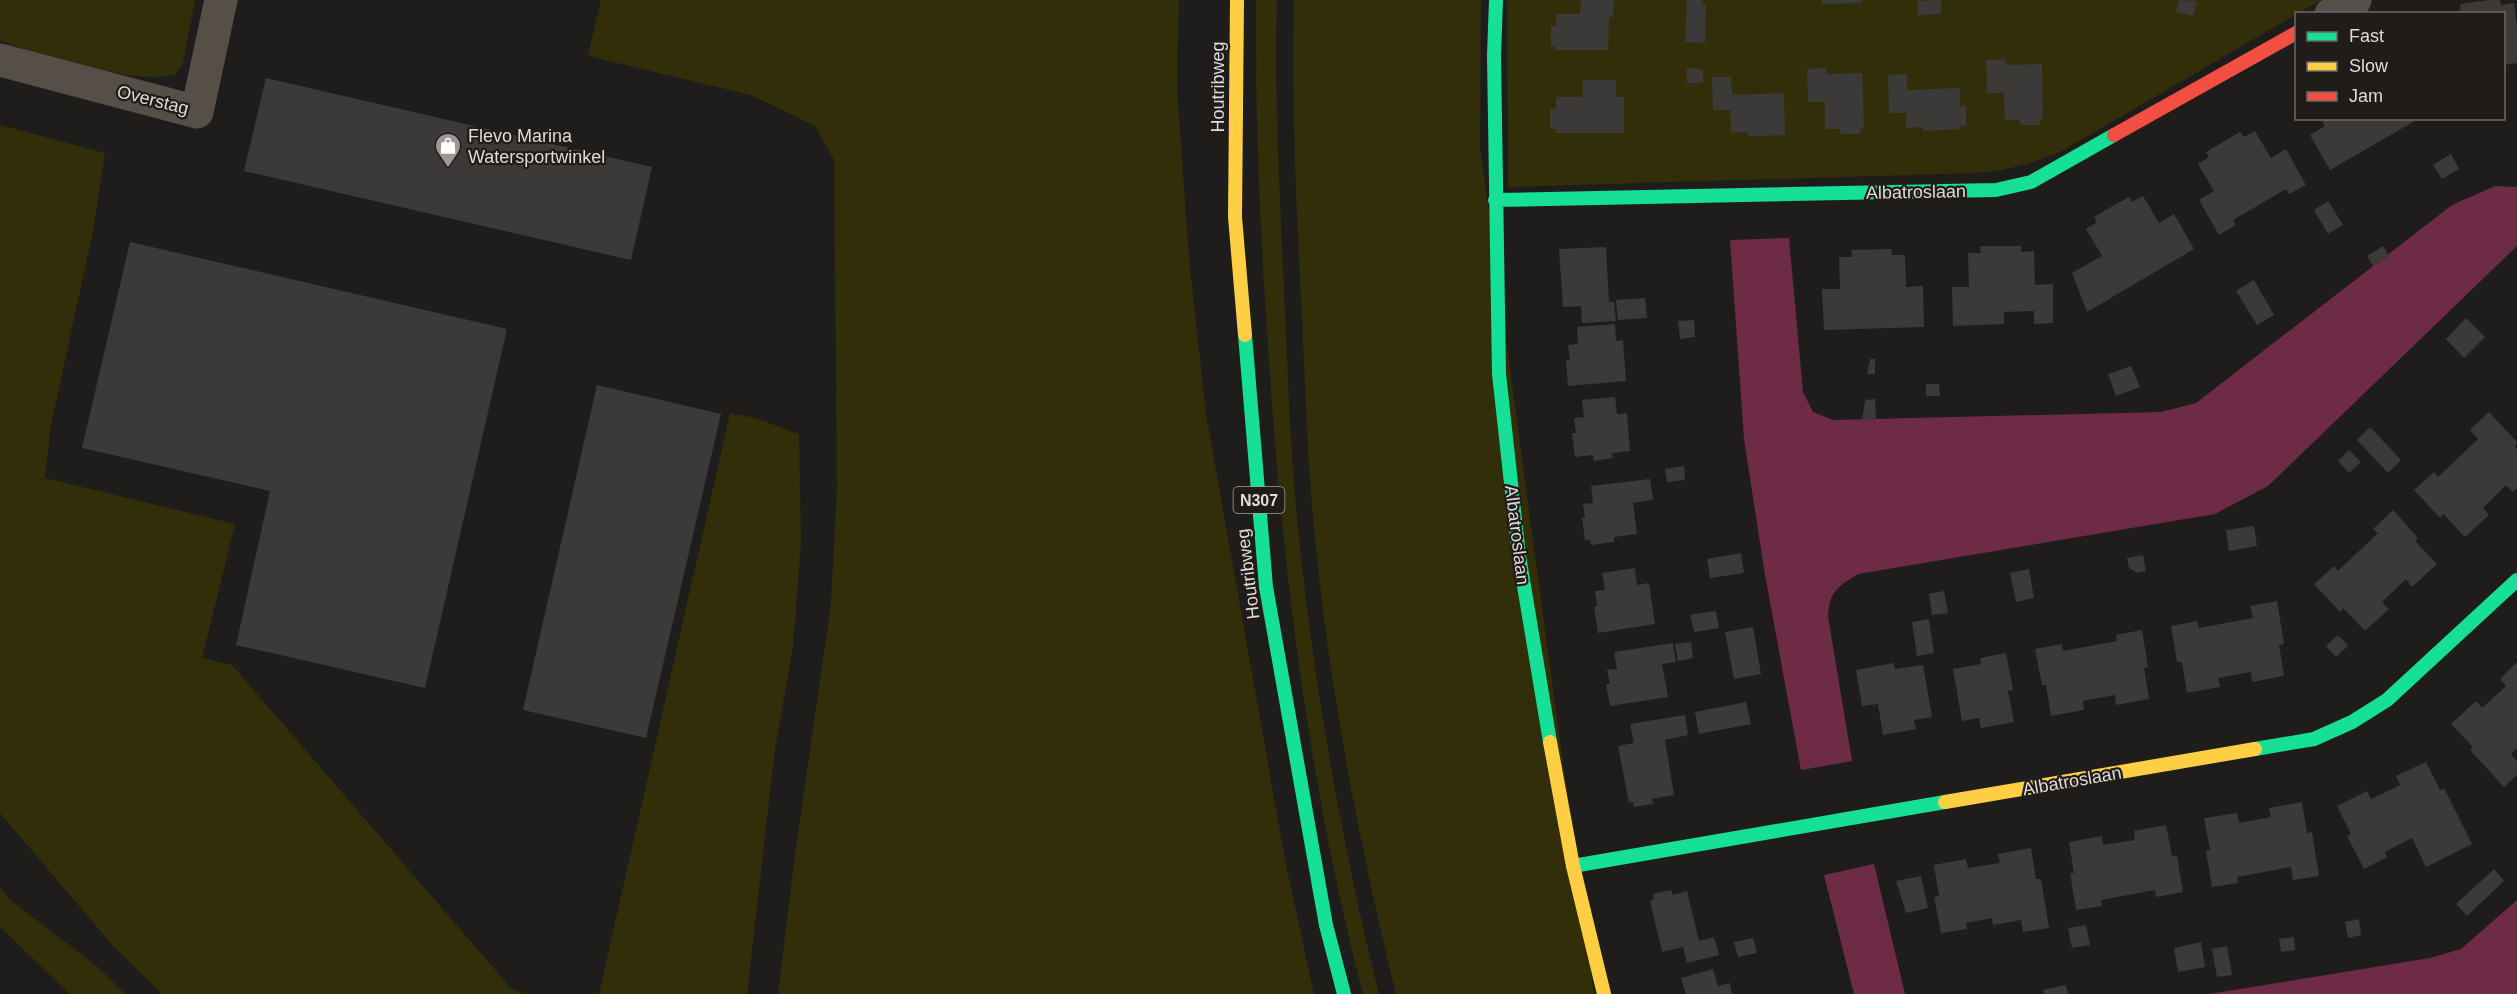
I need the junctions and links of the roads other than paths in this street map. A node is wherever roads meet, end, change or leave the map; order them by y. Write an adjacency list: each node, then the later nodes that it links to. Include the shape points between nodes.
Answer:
1 (221, 0): 7 (street, Overstag, via 196,112)
2 (1237, 0): 11 (street, Houtribweg / N307, via 1235,217 1266,587 1326,925)
3 (1497, 0): 8 (street, Albatroslaan)
4 (2355, 0): 5 (street)
5 (2334, 12)
6 (2295, 34): 8 (street, Albatroslaan, via 2031,182 1996,190)
7 (0, 60)
8 (1495, 200): 10 (street, Albatroslaan, via 1499,374 1519,556)
9 (2517, 580): 10 (street, Albatroslaan, via 2386,700 2364,717 2314,739)
10 (1573, 866): 12 (street, Albatroslaan)
11 (1344, 994)
12 (1604, 994)

